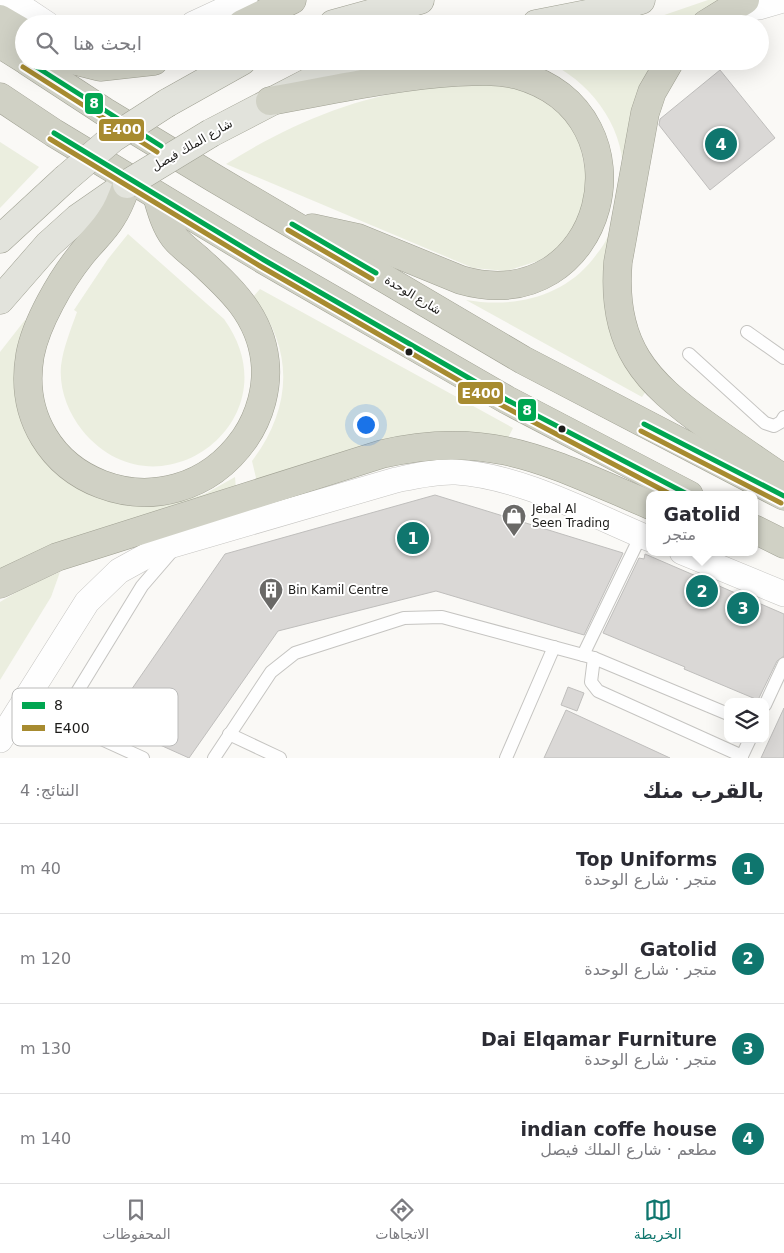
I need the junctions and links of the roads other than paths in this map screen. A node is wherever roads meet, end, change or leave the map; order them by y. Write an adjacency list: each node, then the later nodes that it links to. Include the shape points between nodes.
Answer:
1 (11, 0): 8 (street)
2 (245, 0): 9 (street)
3 (292, 0): 10 (highway)
4 (420, 0): 11 (main road)
5 (641, 0): 12 (main road)
6 (783, 0): 7 (street)
7 (725, 12)
8 (34, 15)
9 (212, 15)
10 (261, 15)
11 (366, 15)
12 (582, 15)
13 (0, 19): 14 (highway)
14 (15, 28)
15 (0, 44): 16 (highway)
16 (15, 53)
17 (41, 70): 25 (highway, شارع الوحدة)
18 (226, 70): 26 (main road, bridge, via 113,138)
19 (339, 70): 22 (main road, شارع الملك فيصل)
20 (665, 70): 32 (highway, via 645,113 618,262 616,282 621,323 637,361 662,392)
21 (0, 97): 24 (highway)
22 (270, 101): 23 (main road, شارع الملك فيصل, bridge); 25 (highway, via 427,75 479,71 517,75 551,90 572,109 588,131 599,164 599,199 587,232 577,247 550,272 515,285 478,285 358,238)
23 (127, 184): 24 (highway, via 111,220 65,277 42,320 30,354 28,372 32,407 38,424 58,455 92,480 133,492 167,491 184,486 227,460 257,416 265,380 262,344 249,312 227,285 175,238); 27 (main road, شارع الملك فيصل, via 78,218 48,245)
24 (157, 196): 33 (highway, via 507,400)
25 (292, 224): 34 (highway, شارع الوحدة, via 523,360)
26 (0, 238)
27 (0, 300)
28 (747, 332): 30 (lane)
29 (688, 354): 31 (lane, via 765,423 774,426 782,422)
30 (784, 358)
31 (784, 416)
32 (784, 479)
33 (681, 491)
34 (784, 496)
35 (646, 503): 42 (highway, via 541,459 519,453 474,445 428,446 382,454 57,557)
36 (758, 531): 40 (highway)
37 (645, 537): 39 (street, via 513,482 454,472 396,480); 45 (lane)
38 (758, 539): 40 (highway)
39 (181, 542): 47 (street, via 139,558 102,585 87,602); 48 (lane, via 142,586)
40 (784, 545)
41 (692, 556): 43 (street)
42 (0, 584)
43 (784, 594)
44 (554, 647): 45 (lane); 53 (lane, via 442,617 404,618 304,648 286,658 271,672); 60 (lane)
45 (588, 657): 50 (lane); 56 (lane, via 592,682 598,691)
46 (784, 664): 49 (lane)
47 (33, 688)
48 (80, 688)
49 (768, 698)
50 (724, 712)
51 (12, 721): 52 (street)
52 (5, 732)
53 (229, 734): 58 (lane); 59 (lane)
54 (748, 743): 56 (lane)
55 (117, 746): 57 (lane)
56 (742, 757)
57 (143, 758)
58 (214, 758)
59 (280, 758)
60 (506, 758)

